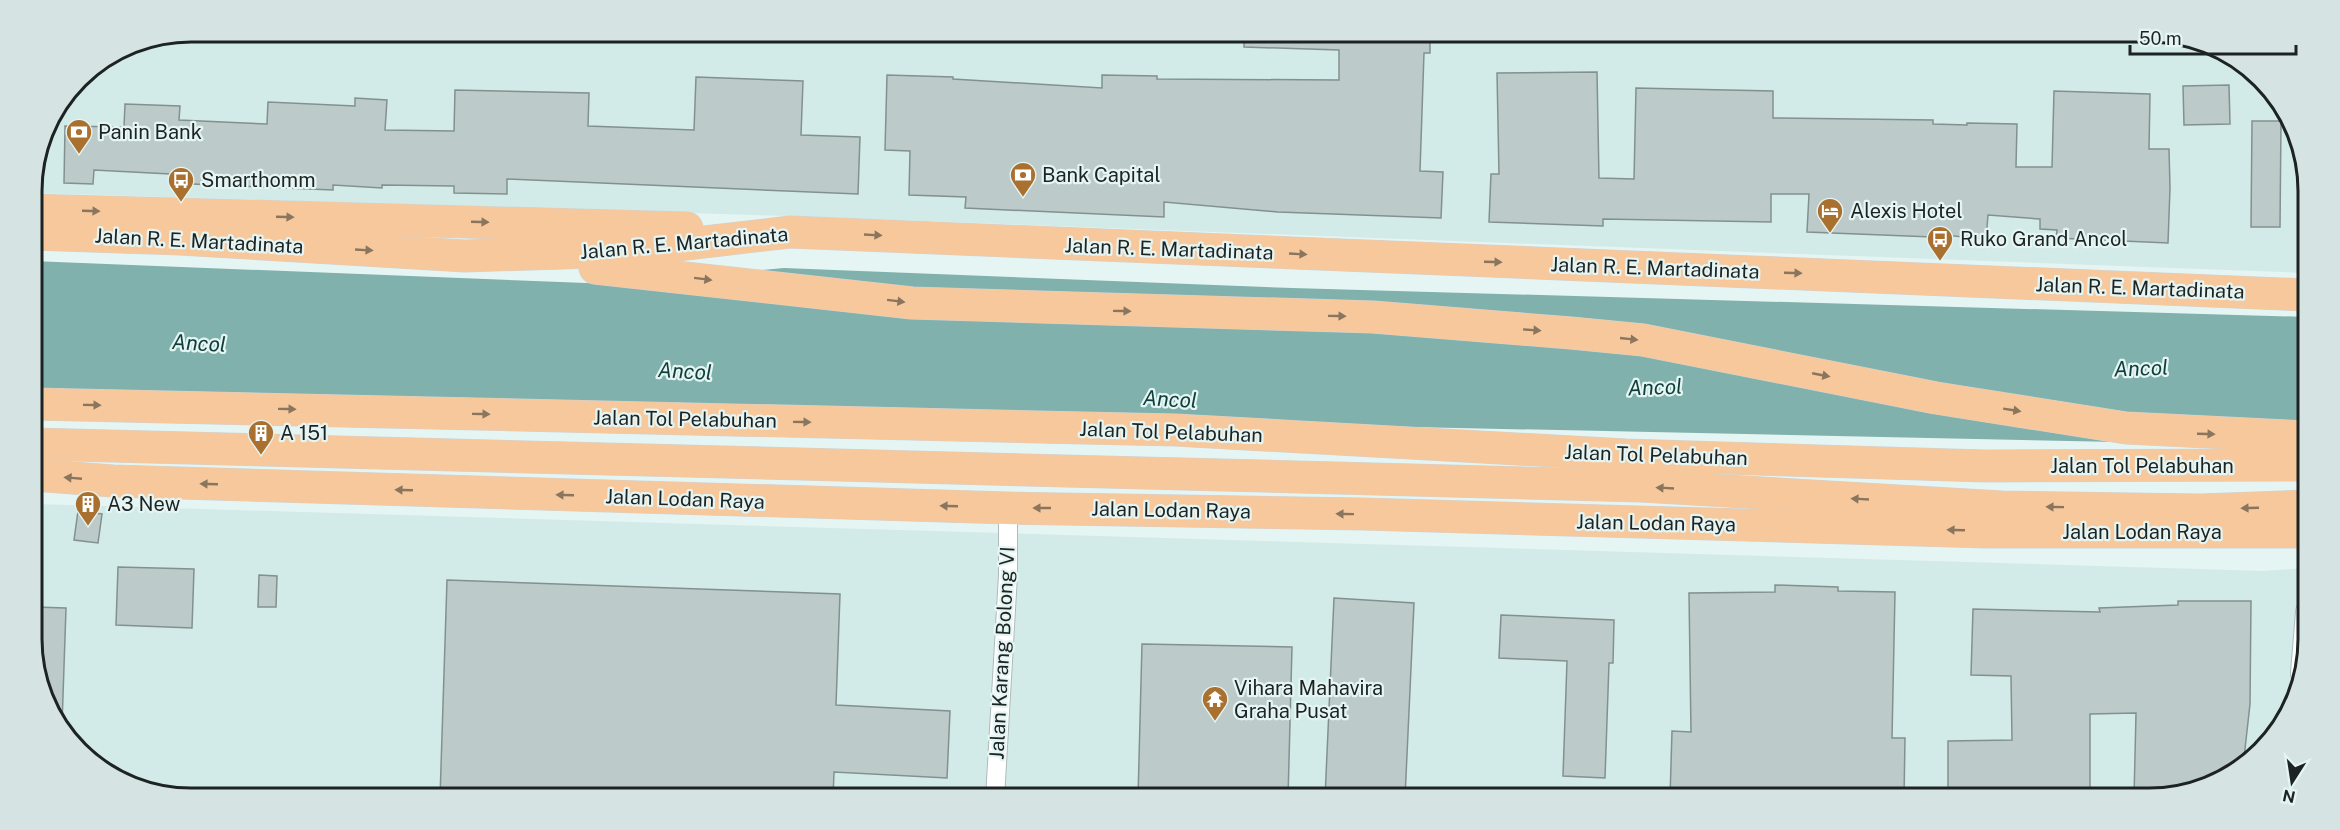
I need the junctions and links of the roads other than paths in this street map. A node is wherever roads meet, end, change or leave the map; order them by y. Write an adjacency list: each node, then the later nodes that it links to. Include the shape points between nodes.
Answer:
1 (42, 210): 2 (highway, one-way to 2)
2 (790, 232): 4 (highway, Jalan R. E. Martadinata, via 626,251); 5 (highway, Jalan R. E. Martadinata, one-way to 5)
3 (42, 234): 4 (highway, Jalan R. E. Martadinata, one-way to 4)
4 (465, 256): 7 (highway, one-way to 7, via 912,303 1373,317 1643,340 1936,398 2126,428)
5 (2298, 295)
6 (42, 404): 9 (highway, Jalan Tol Pelabuhan, one-way to 9, via 1175,430 1626,455 1985,466)
7 (2298, 437)
8 (42, 444): 11 (highway, Jalan Tol Pelabuhan, one-way to 8, via 2201,510 2002,507 1641,486)
9 (2298, 465)
10 (42, 476): 12 (highway, Jalan Lodan Raya, one-way to 10)
11 (2298, 506)
12 (1008, 508): 13 (highway, Jalan Lodan Raya, one-way to 12); 16 (street, Jalan Karang Bolong VI)
13 (1404, 517): 14 (highway, Jalan Lodan Raya, one-way to 13, via 1986,532); 15 (highway, via 1482,525 1956,551)
14 (2298, 532)
15 (2298, 552)
16 (996, 788)

